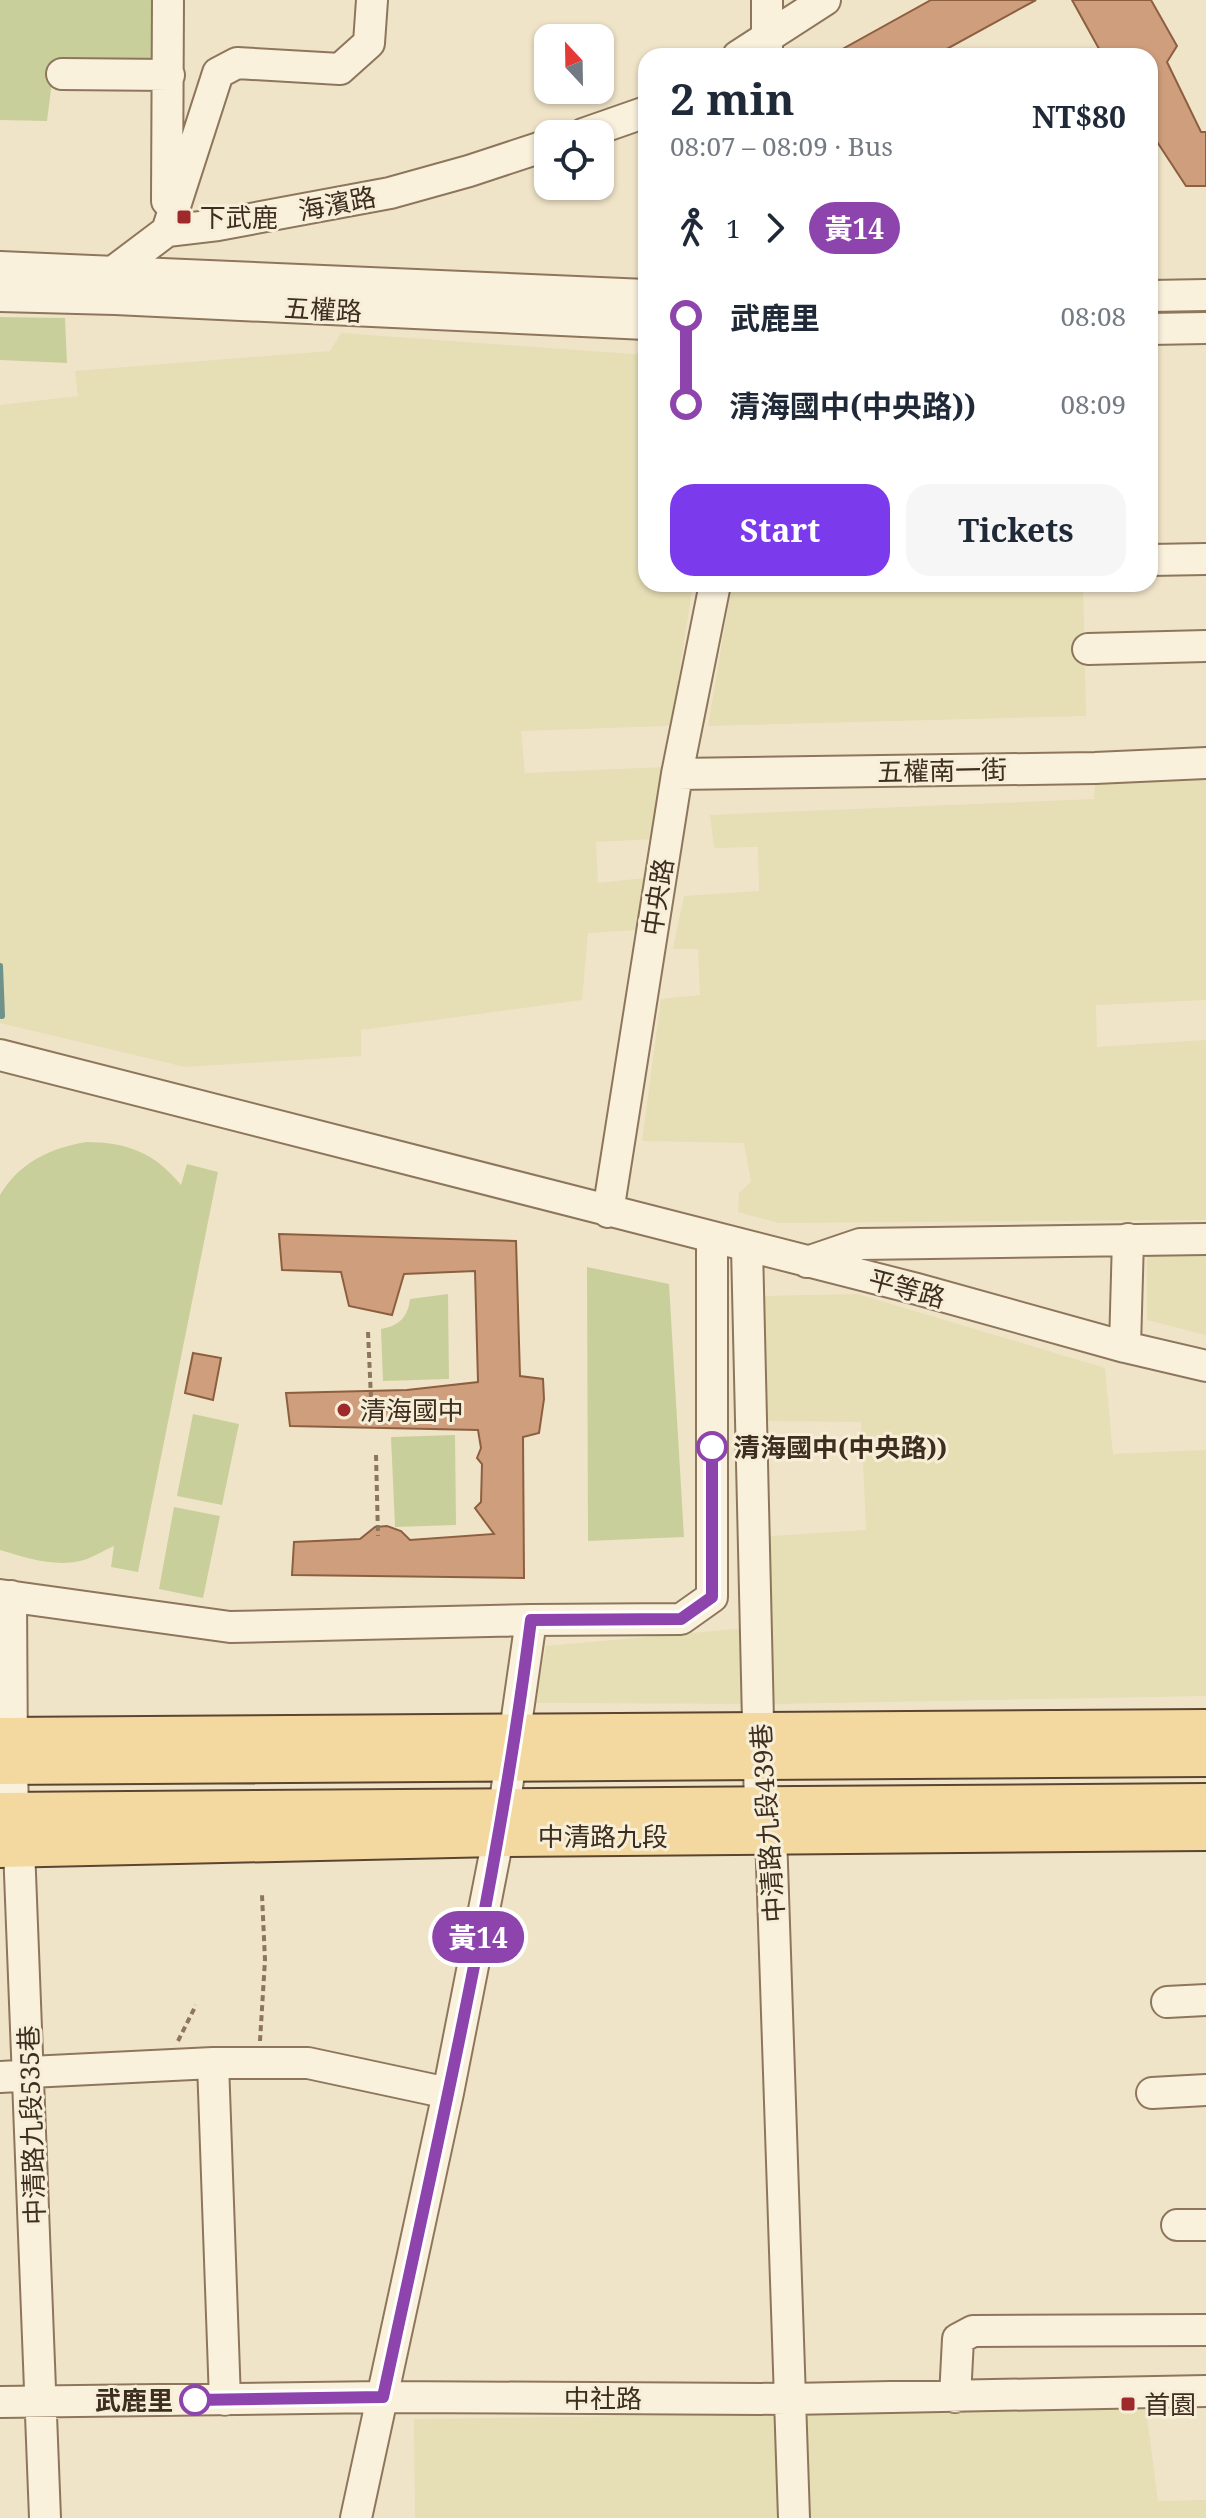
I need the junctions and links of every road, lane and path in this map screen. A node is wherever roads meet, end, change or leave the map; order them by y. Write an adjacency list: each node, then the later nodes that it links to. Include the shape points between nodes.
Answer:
1 (168, 0): 7 (street)
2 (372, 0): 11 (street, via 369,43 340,69 237,63 218,73)
3 (767, 0): 5 (street)
4 (825, 0): 5 (street)
5 (767, 46)
6 (62, 74): 7 (street)
7 (169, 75): 11 (street)
8 (638, 115): 9 (street)
9 (614, 123)
10 (534, 149): 11 (street, 海濱路, via 390,193)
11 (167, 231): 13 (street)
12 (0, 267): 13 (street, 五權路)
13 (114, 285): 14 (street, 五權路); 16 (street, 五權路); 18 (street, 五權路)
14 (638, 295)
15 (1206, 295): 17 (street)
16 (0, 296)
17 (1158, 296)
18 (638, 323)
19 (1206, 328): 20 (street)
20 (1158, 329)
21 (1206, 559): 22 (street)
22 (1158, 560)
23 (713, 592): 27 (street, 中央路)
24 (1206, 646): 25 (street)
25 (1088, 649)
26 (1206, 763): 27 (street, 五權南一街)
27 (677, 774): 29 (street, 中央路)
28 (0, 1055): 29 (street, 平等路)
29 (608, 1212): 30 (street, 平等路)
30 (712, 1238): 34 (street, 平等路); 44 (street, via 712,1597 681,1619)
31 (1128, 1239): 32 (street); 33 (street); 38 (street)
32 (1206, 1239)
33 (922, 1243): 35 (street, via 860,1244); 36 (street)
34 (747, 1247): 35 (street, 平等路); 46 (street, 中清路九段439巷)
35 (807, 1262): 36 (street, 平等路)
36 (917, 1289): 38 (street, 平等路)
37 (368, 1332): 40 (path)
38 (1125, 1347): 39 (street, 平等路)
39 (1206, 1366)
40 (371, 1398)
41 (376, 1455): 42 (path)
42 (378, 1536)
43 (6, 1595): 44 (street, via 230,1627); 48 (street, 中清路九段535巷)
44 (531, 1620): 47 (street)
45 (1206, 1729): 46 (main road)
46 (759, 1747): 47 (main road); 49 (main road); 51 (street, 中清路九段439巷)
47 (514, 1748): 48 (main road); 52 (street)
48 (6, 1751): 53 (street, 中清路九段535巷)
49 (1206, 1757)
50 (1206, 1803): 51 (main road, 中清路九段)
51 (766, 1821): 52 (main road, 中清路九段); 54 (main road, 中清路九段); 71 (street, 中清路九段439巷)
52 (501, 1822): 53 (main road, 中清路九段); 65 (street)
53 (8, 1830): 62 (street, 中清路九段535巷)
54 (1206, 1831)
55 (262, 1895): 60 (path, via 265,1960)
56 (1206, 2000): 57 (street)
57 (1167, 2002)
58 (196, 2005): 61 (path)
59 (213, 2063): 60 (street); 61 (street); 72 (street)
60 (258, 2063): 65 (street, via 308,2063)
61 (166, 2065): 62 (street)
62 (30, 2072): 63 (street); 73 (street, 中清路九段535巷)
63 (0, 2077)
64 (1206, 2090): 66 (street)
65 (448, 2093): 69 (street)
66 (1152, 2093)
67 (1206, 2330): 70 (street, via 973,2331 958,2339)
68 (1206, 2391): 70 (street, 中社路)
69 (383, 2397): 71 (street, 中社路); 72 (street, 中社路); 76 (street)
70 (955, 2397): 71 (street, 中社路)
71 (789, 2399): 77 (street, 中清路九段439巷)
72 (225, 2400): 73 (street, 中社路)
73 (41, 2401): 74 (street, 中社路); 75 (street, 中清路九段535巷)
74 (0, 2402)
75 (45, 2518)
76 (356, 2518)
77 (794, 2518)

